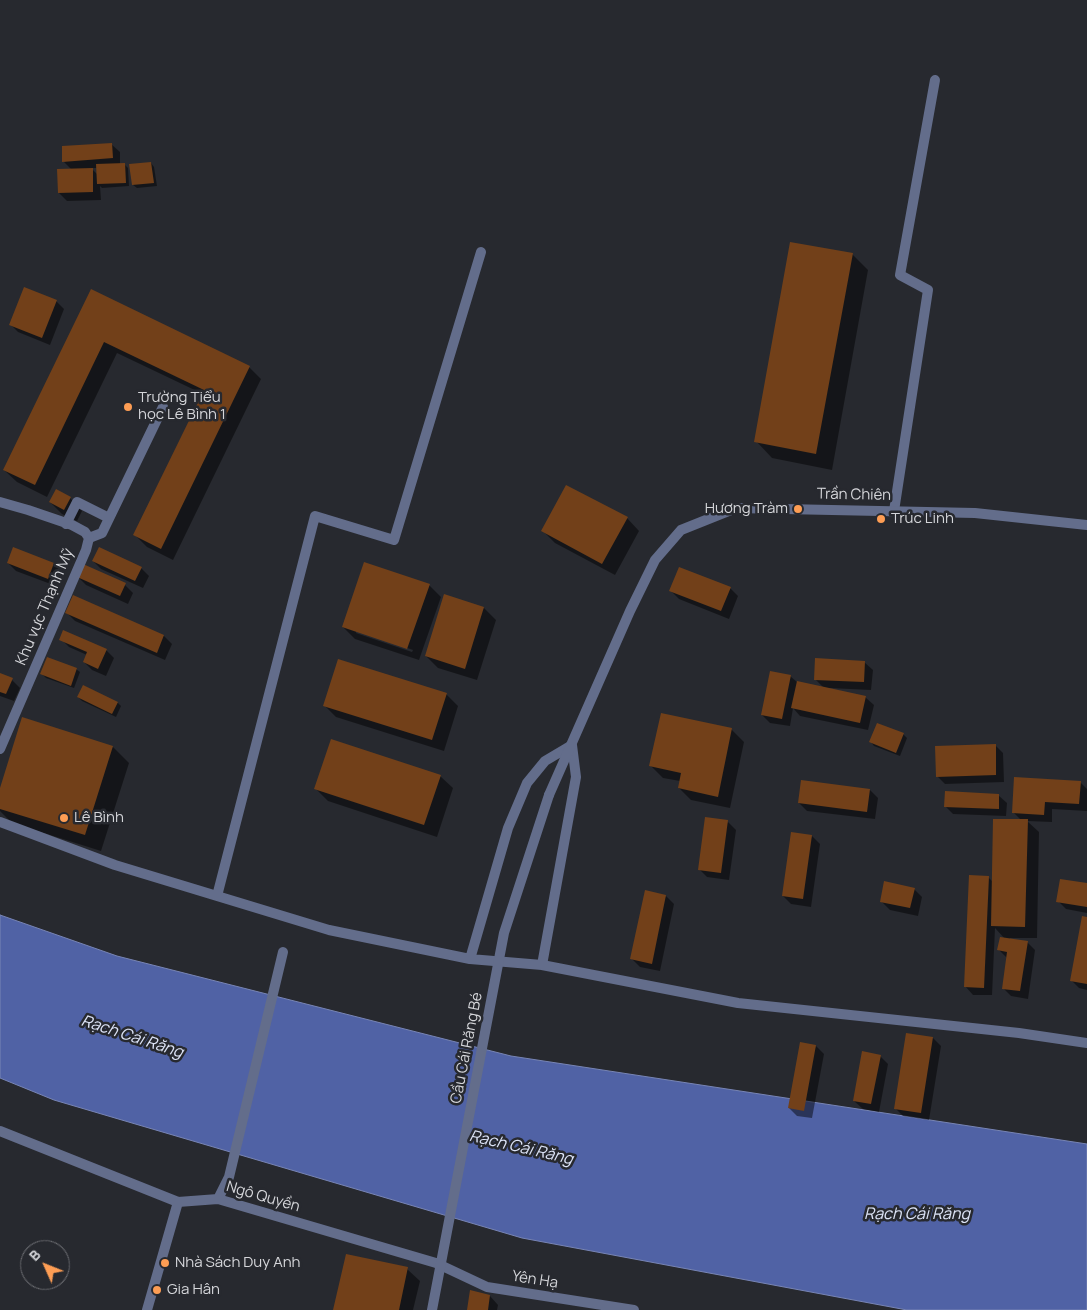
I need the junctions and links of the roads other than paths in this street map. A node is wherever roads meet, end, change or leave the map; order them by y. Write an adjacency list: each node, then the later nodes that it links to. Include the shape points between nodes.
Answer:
1 (935, 80): 5 (street, via 900,275 928,290)
2 (481, 252): 14 (street, via 394,540 315,516)
3 (163, 407): 6 (street)
4 (0, 502): 7 (street, Khu vực Thạnh Mỹ)
5 (894, 511): 8 (street, Trần Chiên, via 976,513); 10 (street, Trần Chiên, via 736,508 681,530 655,560)
6 (109, 518): 7 (street, via 77,502); 9 (street, via 102,533)
7 (66, 524): 9 (street, Khu vực Thạnh Mỹ, via 85,532)
8 (1087, 525)
9 (89, 538): 11 (street, Khu vực Thạnh Mỹ)
10 (572, 745): 12 (street, Trần Chiên); 16 (street, via 545,761 527,784 508,828); 17 (street, via 576,777)
11 (0, 749)
12 (549, 795): 24 (street, Cầu Cái Răng Bé, bridge, via 504,933)
13 (0, 822): 14 (street, via 115,865)
14 (216, 896): 16 (street, via 329,930)
15 (283, 952): 20 (street, via 229,1177)
16 (470, 959): 17 (street)
17 (542, 965): 18 (street, via 738,1003)
18 (1087, 1043)
19 (0, 1131): 21 (street, Ngô Quyền)
20 (218, 1199): 21 (street, Ngô Quyền); 22 (street, Ngô Quyền)
21 (178, 1202): 23 (street)
22 (436, 1263): 25 (street, Yên Hạ, via 487,1287)
23 (147, 1310)
24 (432, 1310)
25 (634, 1310)

